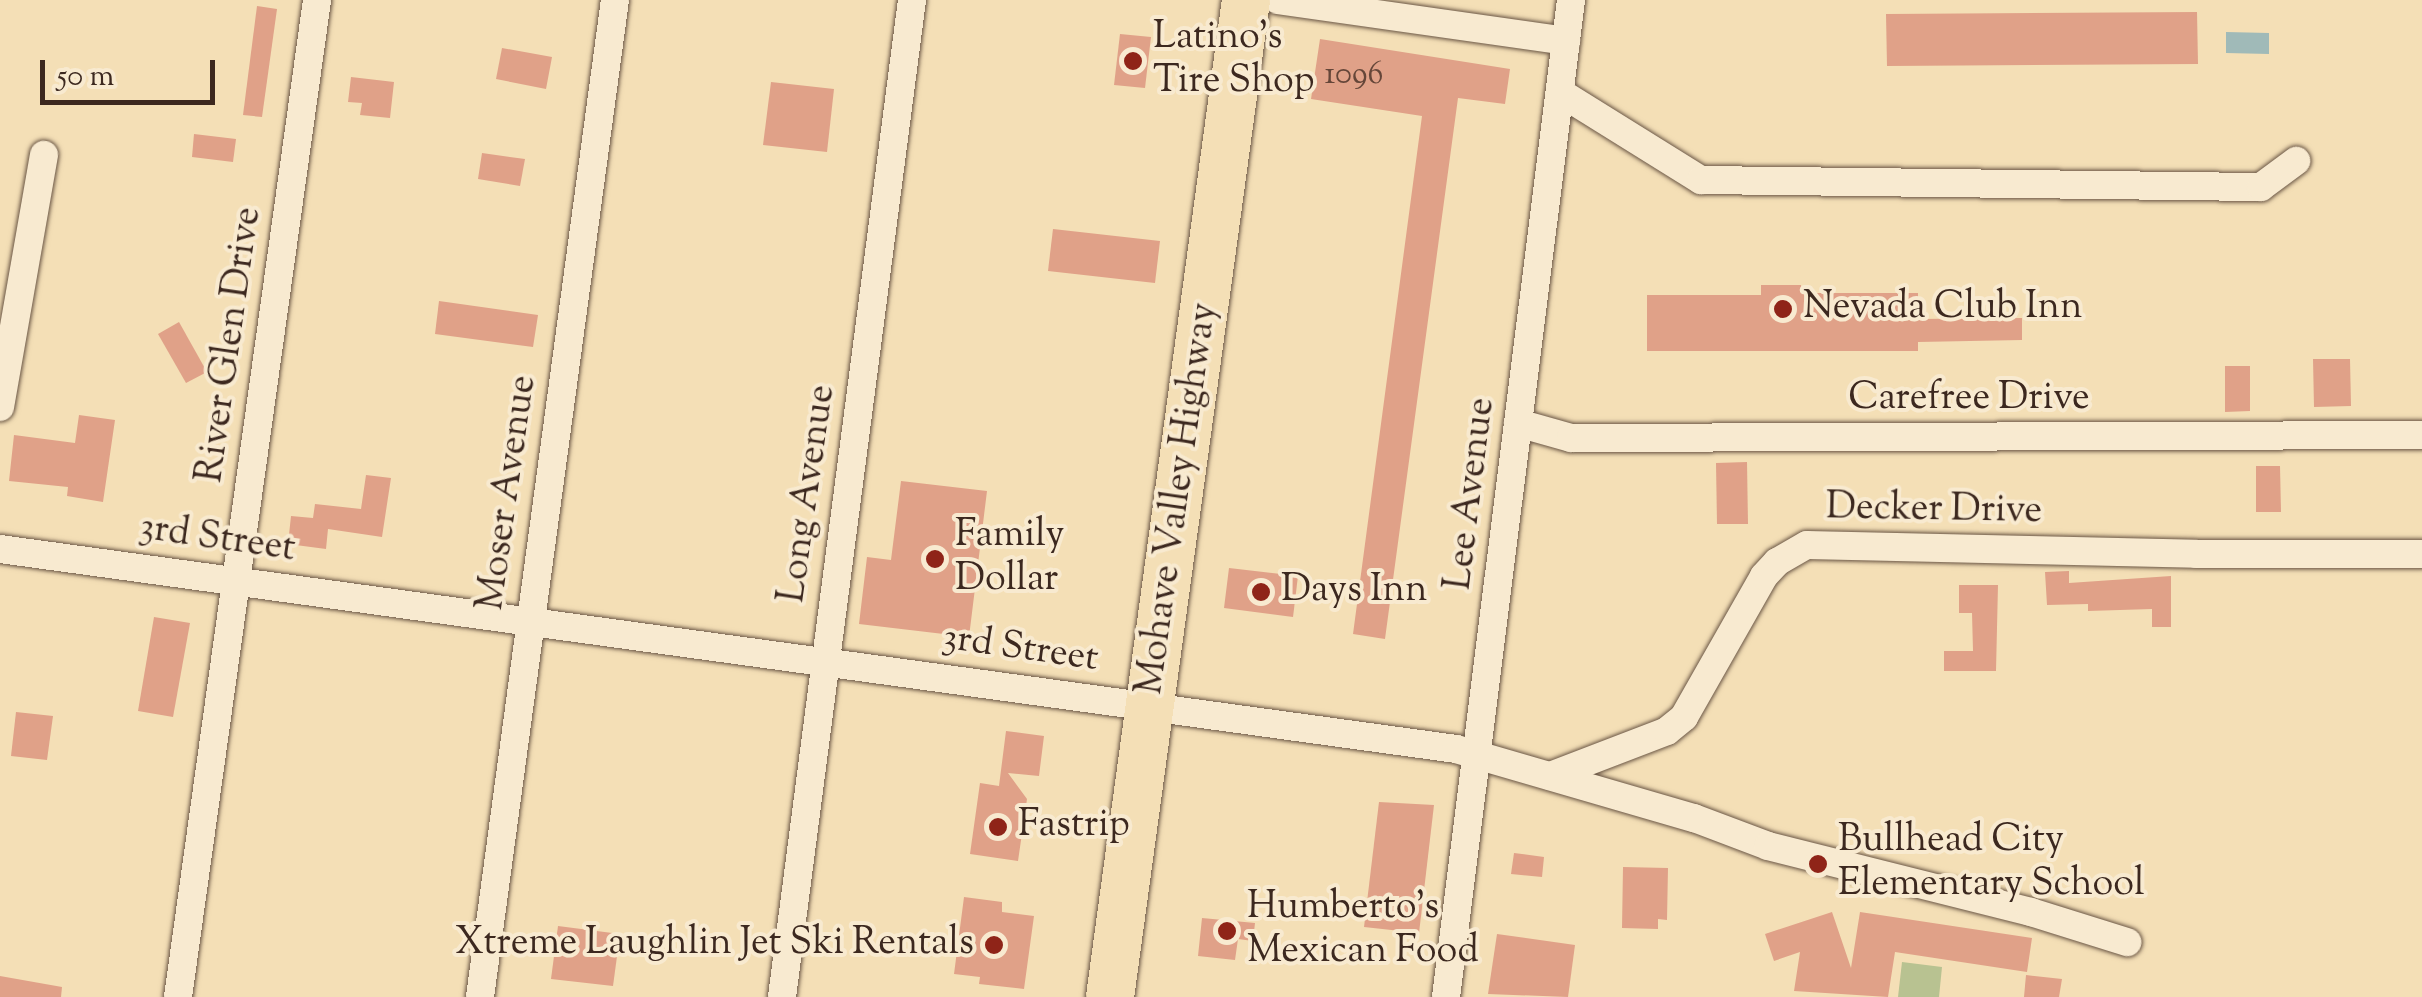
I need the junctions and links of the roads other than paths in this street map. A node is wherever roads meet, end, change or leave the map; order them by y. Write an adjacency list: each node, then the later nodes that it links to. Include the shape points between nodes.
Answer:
1 (317, 0): 16 (street, River Glen Drive)
2 (614, 0): 17 (street, Moser Avenue)
3 (912, 0): 18 (street, Long Avenue)
4 (1246, 0): 19 (highway, Mohave Valley Highway)
5 (1278, 0): 7 (street)
6 (1571, 0): 7 (street, Lee Avenue)
7 (1566, 41): 8 (street, Lee Avenue)
8 (1561, 93): 10 (street, via 1701,180 2261,186); 12 (street, Lee Avenue)
9 (44, 155): 11 (street)
10 (2296, 160)
11 (0, 407)
12 (1518, 423): 13 (street, Carefree Drive, via 1571,438); 20 (street, Lee Avenue)
13 (2422, 435)
14 (0, 549): 16 (street, 3rd Street)
15 (2422, 554): 21 (street, Decker Drive, via 1807,545 1764,576 1684,717 1667,731)
16 (236, 581): 17 (street, 3rd Street); 23 (street, River Glen Drive)
17 (529, 621): 18 (street, 3rd Street); 24 (street, Moser Avenue)
18 (825, 662): 19 (street, 3rd Street); 25 (street, Long Avenue)
19 (1150, 706): 20 (street, 3rd Street); 26 (highway, Mohave Valley Highway)
20 (1478, 757): 21 (street, 3rd Street); 27 (street, Lee Avenue)
21 (1550, 776): 22 (street, 3rd Street, via 1768,846)
22 (2127, 942)
23 (178, 997)
24 (480, 997)
25 (782, 997)
26 (1110, 997)
27 (1446, 997)

